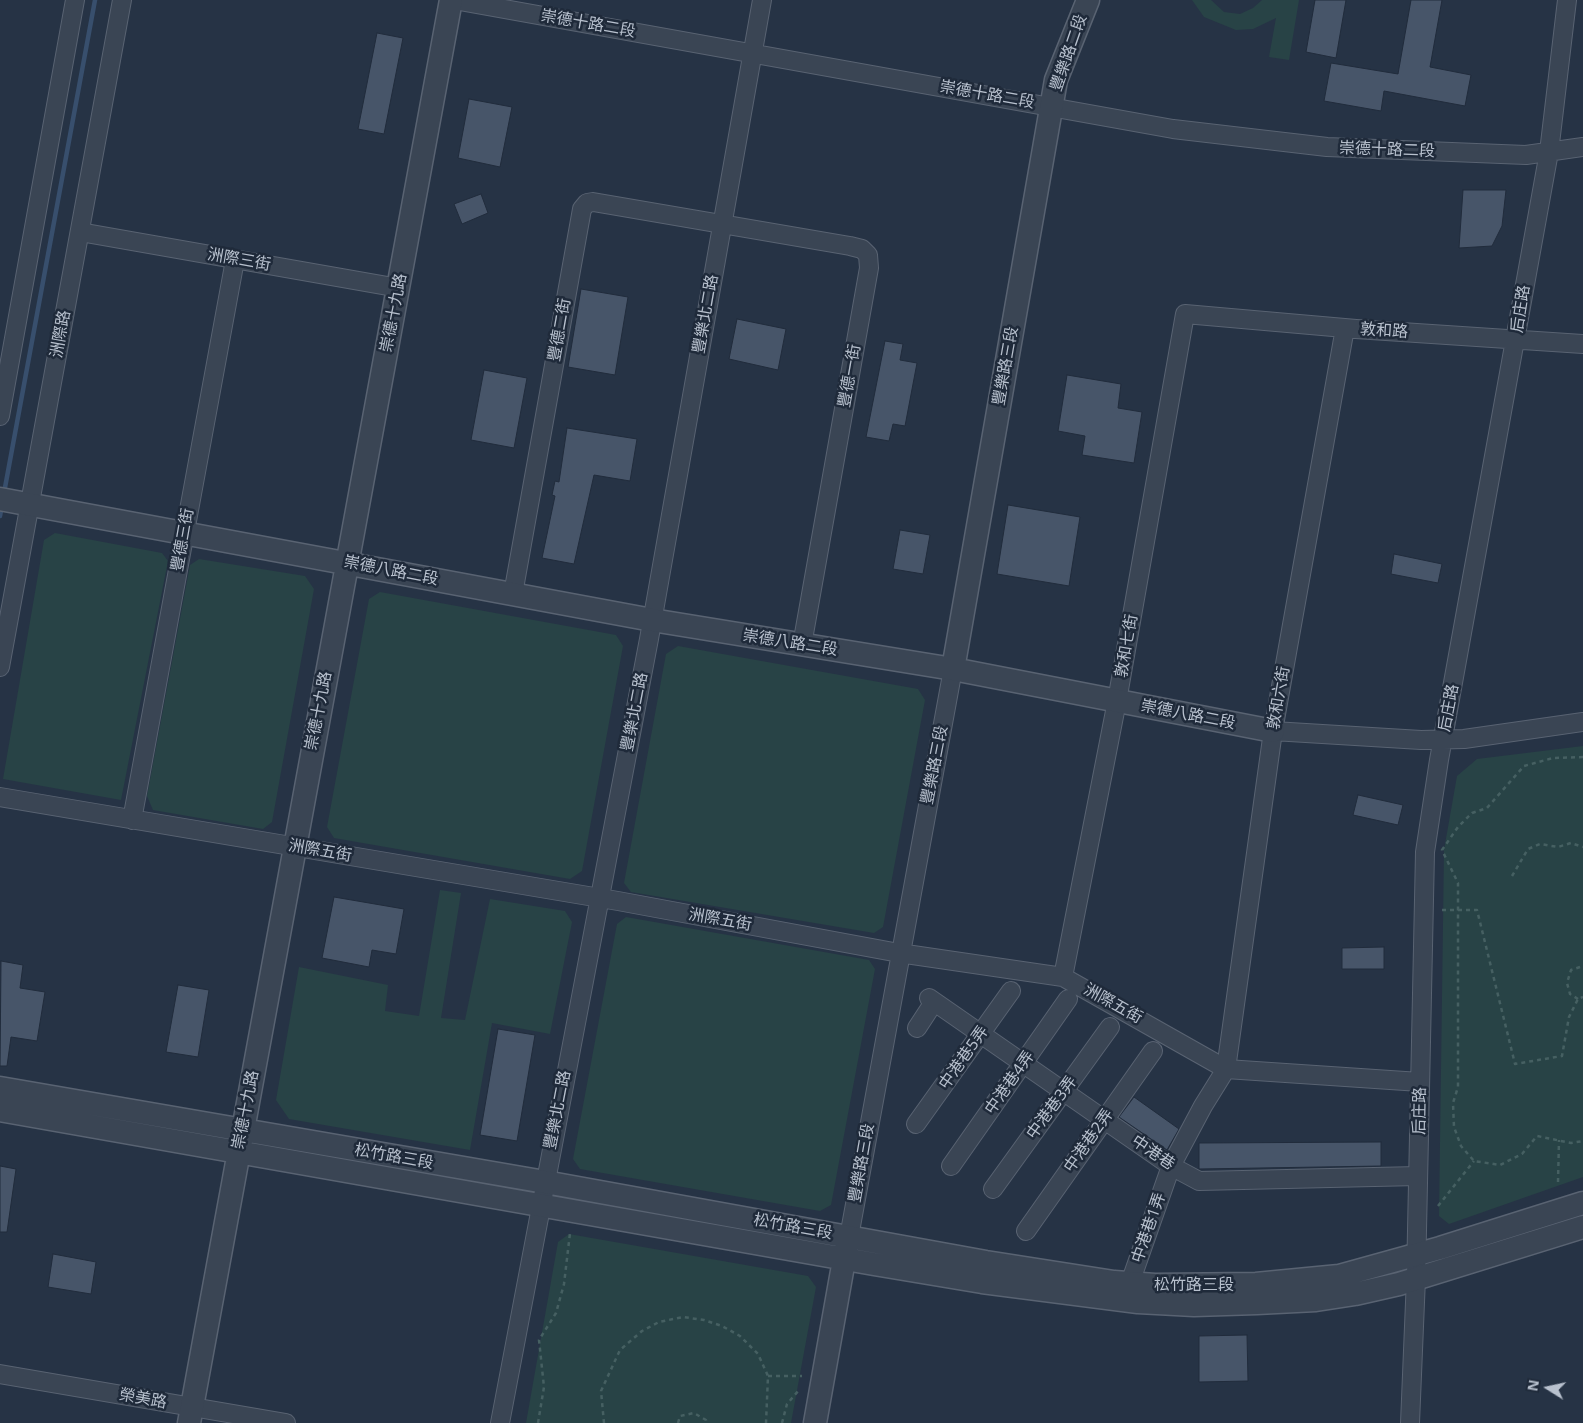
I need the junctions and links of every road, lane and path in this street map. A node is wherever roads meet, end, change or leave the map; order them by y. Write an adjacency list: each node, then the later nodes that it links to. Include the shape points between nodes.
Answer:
1 (75, 0): 19 (street)
2 (122, 0): 12 (street, 洲際路)
3 (452, 0): 7 (street, 崇德十路二段); 14 (street, 崇德十九路)
4 (762, 0): 7 (street, 豐樂北二路)
5 (1088, 0): 8 (street, 豐樂路二段, via 1056,80)
6 (1567, 0): 10 (street, 后庄路)
7 (752, 53): 8 (street, 崇德十路二段); 11 (street, 豐樂北二路)
8 (1052, 107): 10 (street, 崇德十路二段, via 1173,129 1326,147 1526,155); 27 (street, 豐樂路三段)
9 (1583, 147): 10 (street, 崇德十路二段)
10 (1549, 152): 17 (street, 后庄路)
11 (722, 224): 23 (street, 豐德二街, via 593,202 582,209); 24 (street, 豐樂北二路); 25 (street, 豐德一街, via 850,246 868,255 869,268)
12 (80, 232): 13 (street, 洲際三街); 20 (street, 洲際路)
13 (235, 260): 14 (street, 洲際三街); 21 (street, 豐德三街)
14 (399, 288): 22 (street, 崇德十九路)
15 (1185, 314): 16 (street, 敦和路); 28 (street, 敦和七街)
16 (1344, 328): 17 (street, 敦和路); 30 (street, 敦和六街)
17 (1516, 340): 18 (street, 敦和路); 31 (street, 后庄路)
18 (1583, 344)
19 (0, 416)
20 (13, 501): 21 (street, 崇德八路二段); 26 (street, 洲際路)
21 (184, 533): 22 (street, 崇德八路二段); 34 (street, 豐德三街)
22 (346, 562): 23 (street, 崇德八路二段); 36 (street, 崇德十九路)
23 (513, 594): 24 (street, 崇德八路二段)
24 (652, 620): 25 (street, 崇德八路二段); 38 (street, 豐樂北二路)
25 (802, 645): 27 (street, 崇德八路二段)
26 (0, 667)
27 (953, 669): 28 (street, 崇德八路二段); 41 (street, 豐樂路三段)
28 (1117, 701): 30 (street, 崇德八路二段); 43 (street, 敦和七街)
29 (1583, 722): 31 (street, 崇德八路二段, via 1464,739)
30 (1273, 732): 31 (street, 崇德八路二段); 53 (street, 敦和六街)
31 (1443, 739): 54 (street, 后庄路, via 1425,852)
32 (1583, 757): 39 (path, via 1553,758 1524,766 1487,808 1472,813 1458,827 1442,850 1458,883)
33 (0, 797): 34 (street, 洲際五街)
34 (132, 820): 36 (street, 洲際五街)
35 (1583, 846): 37 (path, via 1540,844 1528,849)
36 (294, 847): 38 (street, 洲際五街); 61 (street, 崇德十九路)
37 (1512, 876)
38 (598, 899): 41 (street, 洲際五街); 69 (street, 豐樂北二路)
39 (1457, 909): 40 (path); 47 (path, via 1477,910 1515,1064 1562,1056 1569,1017); 63 (path, via 1458,1087 1454,1127 1461,1146)
40 (1442, 910)
41 (899, 952): 43 (street, 洲際五街); 75 (street, 豐樂路三段)
42 (1583, 966): 47 (path, via 1571,970 1567,983 1570,994)
43 (1063, 977): 53 (street, 洲際五街)
44 (1011, 991): 50 (street, 中港巷5弄)
45 (1583, 997): 47 (path)
46 (1068, 999): 52 (street, 中港巷4弄)
47 (1578, 1000)
48 (1110, 1027): 56 (street, 中港巷3弄)
49 (917, 1028): 50 (street, 中港巷, via 932,1000)
50 (981, 1034): 52 (street, 中港巷); 59 (street, 中港巷5弄)
51 (1153, 1051): 58 (street, 中港巷2弄)
52 (1023, 1063): 56 (street, 中港巷); 64 (street, 中港巷4弄)
53 (1226, 1069): 54 (street, 洲際五街); 65 (street, 中港巷1弄)
54 (1420, 1082): 66 (street, 后庄路)
55 (0, 1088): 61 (street, 松竹路三段)
56 (1064, 1091): 58 (street, 中港巷); 68 (street, 中港巷3弄)
57 (0, 1110): 61 (street, 松竹路三段)
58 (1104, 1120): 65 (street, 中港巷); 73 (street, 中港巷2弄)
59 (916, 1124)
60 (1559, 1140): 62 (path); 63 (path, via 1537,1136 1522,1154 1500,1165); 67 (path)
61 (240, 1141): 69 (street, 松竹路三段); 83 (street, 崇德十九路)
62 (1583, 1141)
63 (1474, 1161): 71 (path)
64 (952, 1166)
65 (1171, 1166): 66 (street, 中港巷, via 1199,1181); 78 (street, 中港巷1弄)
66 (1418, 1176): 76 (street, 后庄路)
67 (1558, 1182)
68 (994, 1188)
69 (543, 1193): 75 (street, 松竹路三段); 85 (street, 豐樂北二路)
70 (1583, 1203): 76 (street, 松竹路三段)
71 (1438, 1206)
72 (1583, 1228): 77 (street, 松竹路三段)
73 (1026, 1231)
74 (570, 1233): 86 (path, via 564,1284 556,1313 539,1340 544,1388)
75 (846, 1247): 77 (street, 松竹路三段, via 1044,1291 1194,1306 1316,1300 1355,1294); 78 (street, 松竹路三段, via 986,1262); 92 (street, 豐樂路三段)
76 (1416, 1256): 77 (street, 后庄路); 78 (street, 松竹路三段, via 1338,1276 1276,1282 1202,1286)
77 (1416, 1278): 93 (street, 后庄路)
78 (1130, 1283)
79 (0, 1374): 83 (street, 榮美路)
80 (768, 1376): 81 (path); 87 (path, via 758,1354 740,1336 722,1326 683,1317 659,1322 642,1331 620,1350 608,1371 600,1391); 90 (path)
81 (802, 1376)
82 (799, 1390): 91 (path, via 787,1404)
83 (191, 1415): 84 (street, 榮美路)
84 (286, 1423)
85 (500, 1423)
86 (538, 1423)
87 (604, 1423)
88 (678, 1423): 89 (path, via 680,1416 694,1413)
89 (706, 1423)
90 (766, 1423)
91 (782, 1423)
92 (815, 1423)
93 (1410, 1423)

